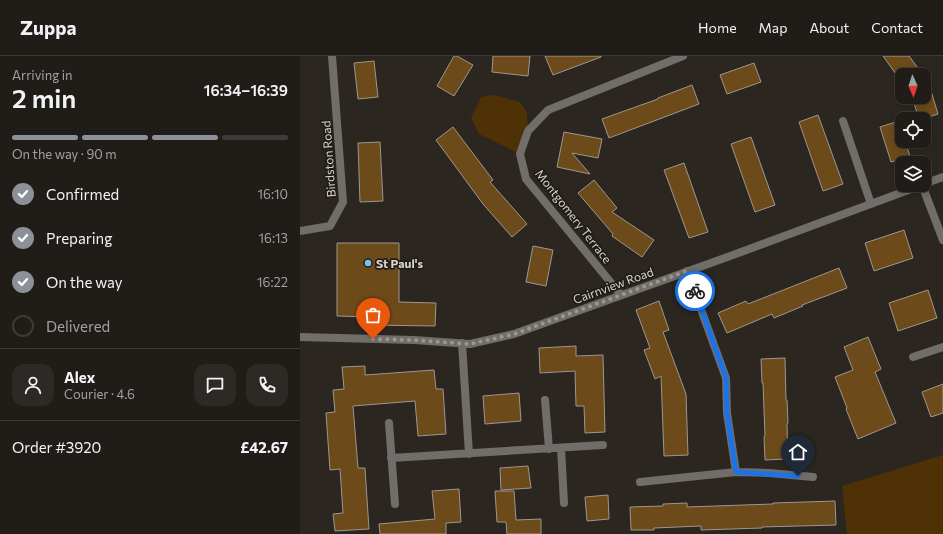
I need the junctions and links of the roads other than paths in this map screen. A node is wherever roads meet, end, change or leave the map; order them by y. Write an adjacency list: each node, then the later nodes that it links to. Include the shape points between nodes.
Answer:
1 (332, 56): 9 (street, Birdston Road, via 343,202 330,226)
2 (683, 56): 12 (street, Montgomery Terrace, via 548,110 528,131 520,154 526,179)
3 (843, 121): 8 (street)
4 (943, 177): 5 (street, Cairnview Road)
5 (931, 182)
6 (904, 192): 8 (street, Cairnview Road)
7 (926, 192): 10 (street)
8 (871, 204): 11 (street, Cairnview Road)
9 (300, 231)
10 (943, 240)
11 (687, 271): 12 (street, Cairnview Road); 24 (street, via 726,378 727,413)
12 (622, 295): 14 (street, Cairnview Road, via 514,334 470,344)
13 (300, 337): 14 (street, Cairnview Road)
14 (462, 343): 22 (street)
15 (943, 347): 16 (street)
16 (913, 357)
17 (545, 400): 21 (street)
18 (389, 424): 23 (street)
19 (603, 445): 20 (street)
20 (561, 448): 21 (street); 27 (street)
21 (550, 449): 22 (street)
22 (469, 454): 23 (street)
23 (392, 458): 28 (street)
24 (736, 472): 25 (street); 26 (street)
25 (813, 477)
26 (640, 482)
27 (564, 503)
28 (395, 504)

